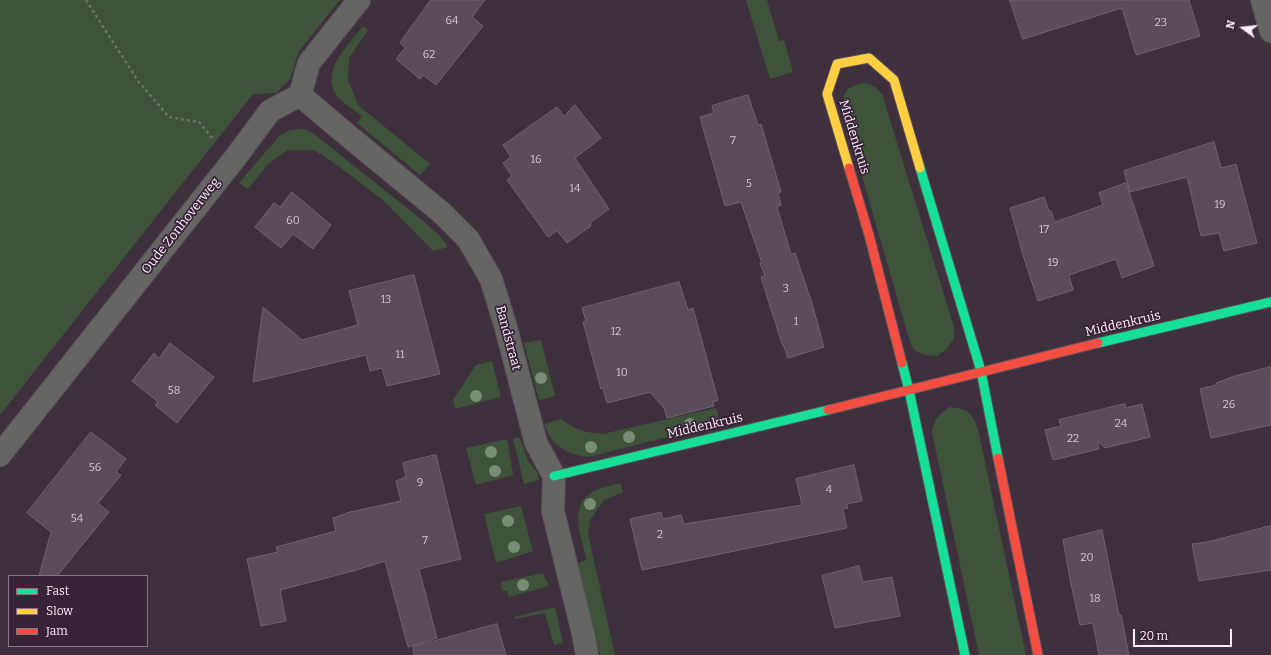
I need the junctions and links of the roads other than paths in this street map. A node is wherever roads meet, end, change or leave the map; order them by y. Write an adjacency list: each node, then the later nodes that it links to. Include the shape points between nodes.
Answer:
1 (359, 0): 4 (street, via 309,63)
2 (1262, 0): 3 (street)
3 (1271, 31)
4 (300, 95): 8 (street, Oude Zonhoverweg, via 270,111); 9 (street, Bandstraat, via 442,213 468,239 491,279 536,443)
5 (1271, 302): 6 (street, Middenkruis)
6 (981, 370): 7 (street, Middenkruis); 7 (street, Middenkruis, via 894,80 869,58 837,64 827,94 869,235); 12 (street, Middenkruis)
7 (909, 390): 9 (street, Middenkruis); 11 (street, Middenkruis)
8 (0, 455)
9 (554, 476): 10 (street, via 553,511)
10 (587, 655)
11 (965, 655)
12 (1038, 655)

